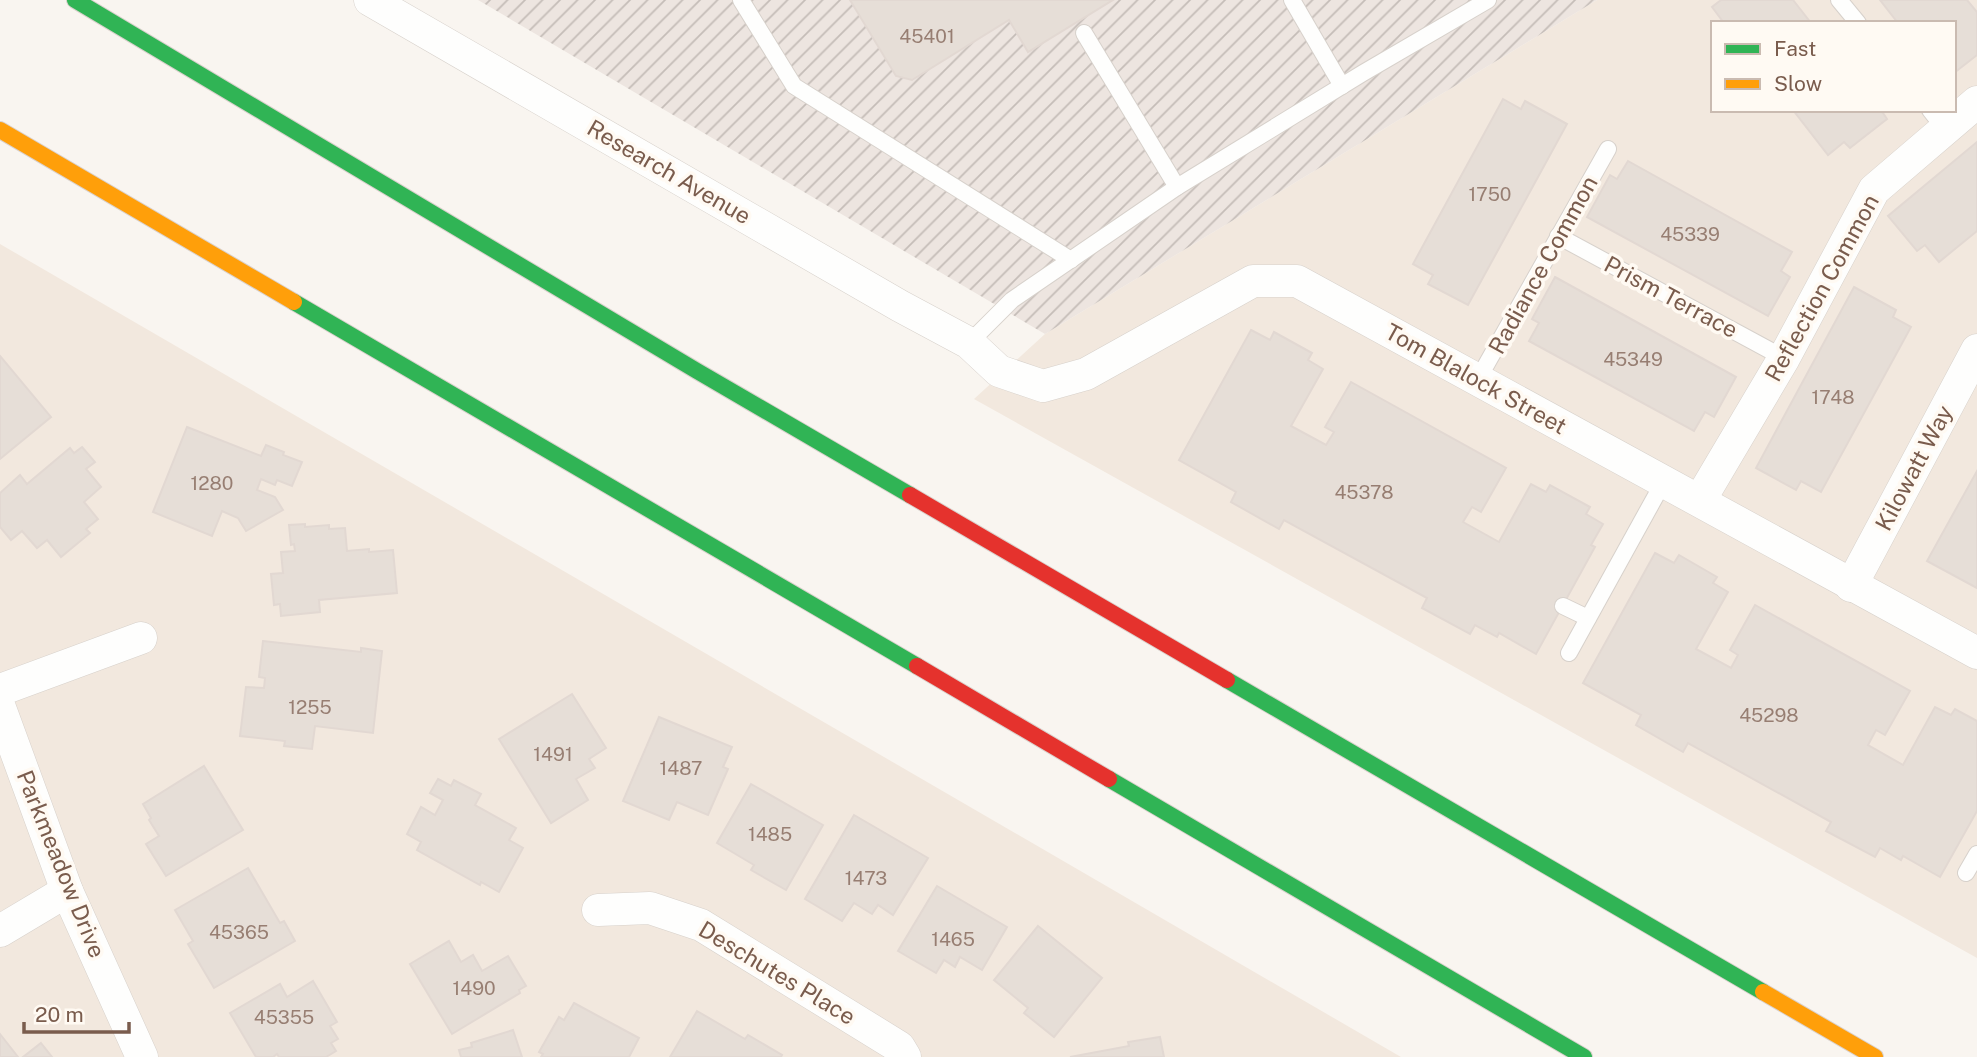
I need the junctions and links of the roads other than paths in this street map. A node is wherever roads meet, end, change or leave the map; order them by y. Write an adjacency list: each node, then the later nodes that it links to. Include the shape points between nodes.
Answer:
1 (75, 0): 41 (highway, via 709,378)
2 (370, 0): 19 (street, Research Avenue)
3 (741, 0): 18 (lane, via 794,86)
4 (1292, 0): 9 (lane)
5 (1488, 0): 9 (lane)
6 (1839, 0): 7 (lane)
7 (1856, 21)
8 (1084, 33): 16 (lane)
9 (1342, 86): 16 (lane)
10 (1977, 102): 11 (street, Reflection Common)
11 (1956, 111)
12 (1953, 112): 13 (street, Reflection Common)
13 (1937, 119): 21 (street, Reflection Common, via 1874,190)
14 (0, 130): 40 (highway)
15 (1608, 149): 17 (lane, Radiance Common)
16 (1177, 187): 18 (lane)
17 (1558, 236): 21 (lane, Prism Terrace); 22 (lane, Radiance Common)
18 (1071, 260): 19 (lane, via 1012,300)
19 (969, 343): 22 (street, Tom Blalock Street, via 999,371 1043,386 1086,374 1254,281 1297,281)
20 (1977, 350): 25 (street, Kilowatt Way)
21 (1784, 358): 24 (street, Reflection Common)
22 (1477, 381): 23 (street, Tom Blalock Street)
23 (1664, 481): 24 (street, Tom Blalock Street); 27 (lane)
24 (1700, 500): 25 (street, Tom Blalock Street)
25 (1850, 586): 30 (street, Tom Blalock Street)
26 (1563, 606): 27 (lane)
27 (1588, 618): 29 (lane)
28 (142, 638): 31 (street)
29 (1569, 653)
30 (1977, 653)
31 (0, 691)
32 (0, 708): 35 (street, Parkmeadow Drive)
33 (1977, 854): 34 (lane)
34 (1966, 873)
35 (67, 891): 37 (street); 38 (street, Parkmeadow Drive)
36 (598, 911): 39 (street, Deschutes Place, via 650,908 701,925 899,1046)
37 (0, 931)
38 (142, 1057)
39 (905, 1057)
40 (1584, 1057)
41 (1875, 1057)

